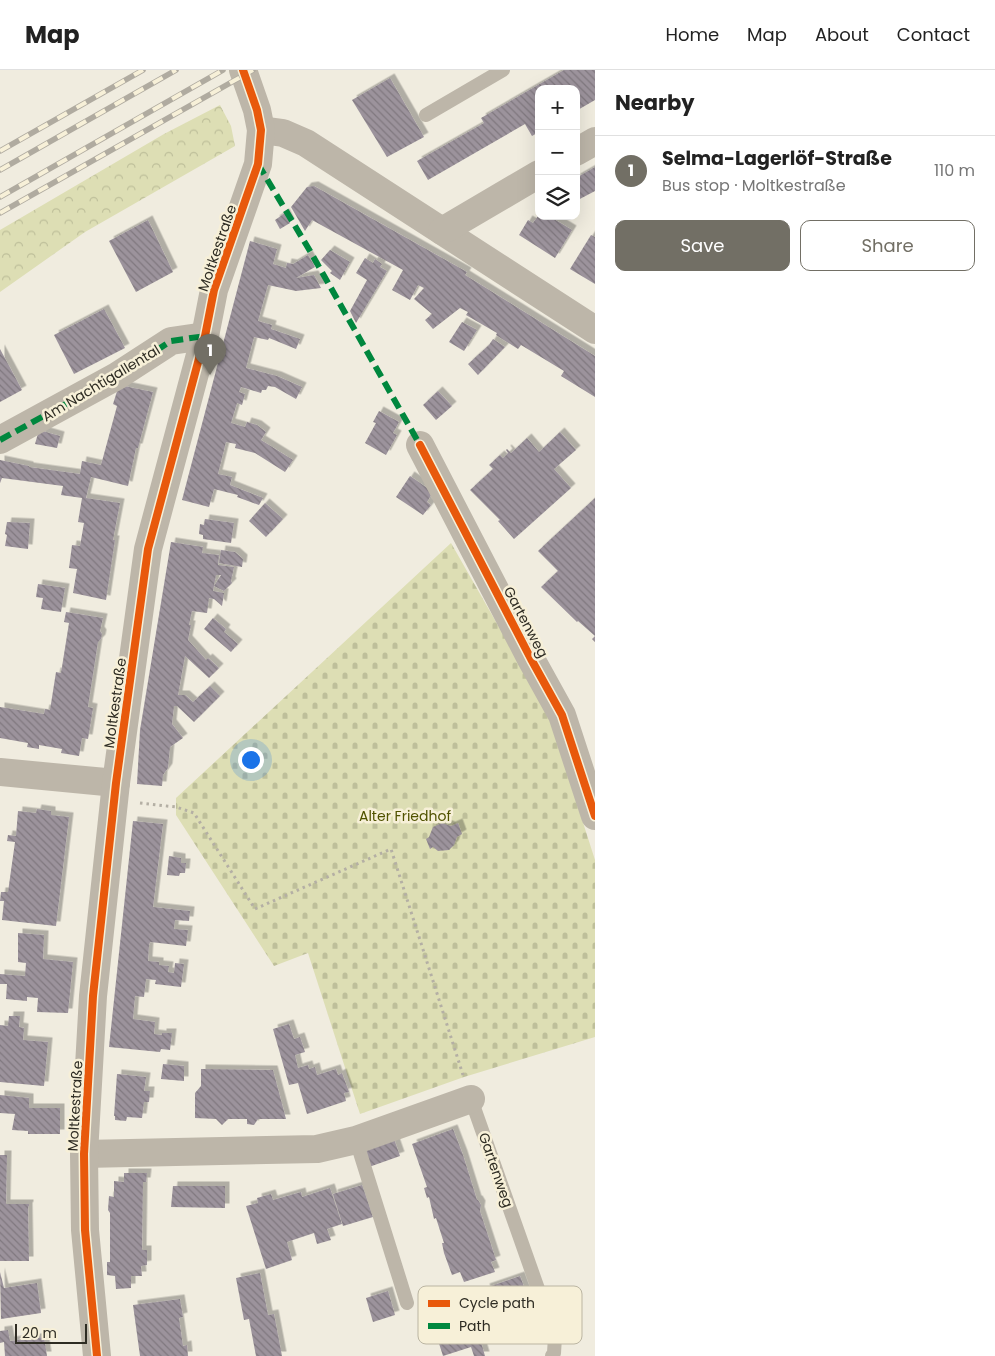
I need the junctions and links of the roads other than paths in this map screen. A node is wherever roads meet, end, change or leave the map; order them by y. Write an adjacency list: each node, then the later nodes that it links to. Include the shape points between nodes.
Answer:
1 (242, 70): 4 (street, Moltkestraße)
2 (503, 70): 3 (lane)
3 (426, 115)
4 (261, 130): 8 (street, via 283,133 306,143); 10 (street, Moltkestraße, via 258,164 214,290)
5 (595, 141): 6 (street)
6 (580, 150)
7 (537, 175): 8 (street)
8 (442, 231): 9 (street)
9 (595, 330)
10 (204, 336): 11 (street, Am Nachtigallental, via 171,341 102,385); 14 (street, Moltkestraße, via 148,549)
11 (0, 440)
12 (420, 445): 15 (street, Gartenweg, via 562,715)
13 (0, 772): 14 (street)
14 (115, 791): 18 (street, Moltkestraße, via 93,996)
15 (595, 816)
16 (471, 1099): 17 (street); 19 (lane, Gartenweg)
17 (356, 1140): 18 (street, via 316,1149); 20 (lane)
18 (84, 1154): 21 (street, Moltkestraße, via 85,1230)
19 (537, 1286)
20 (407, 1303)
21 (97, 1356)

